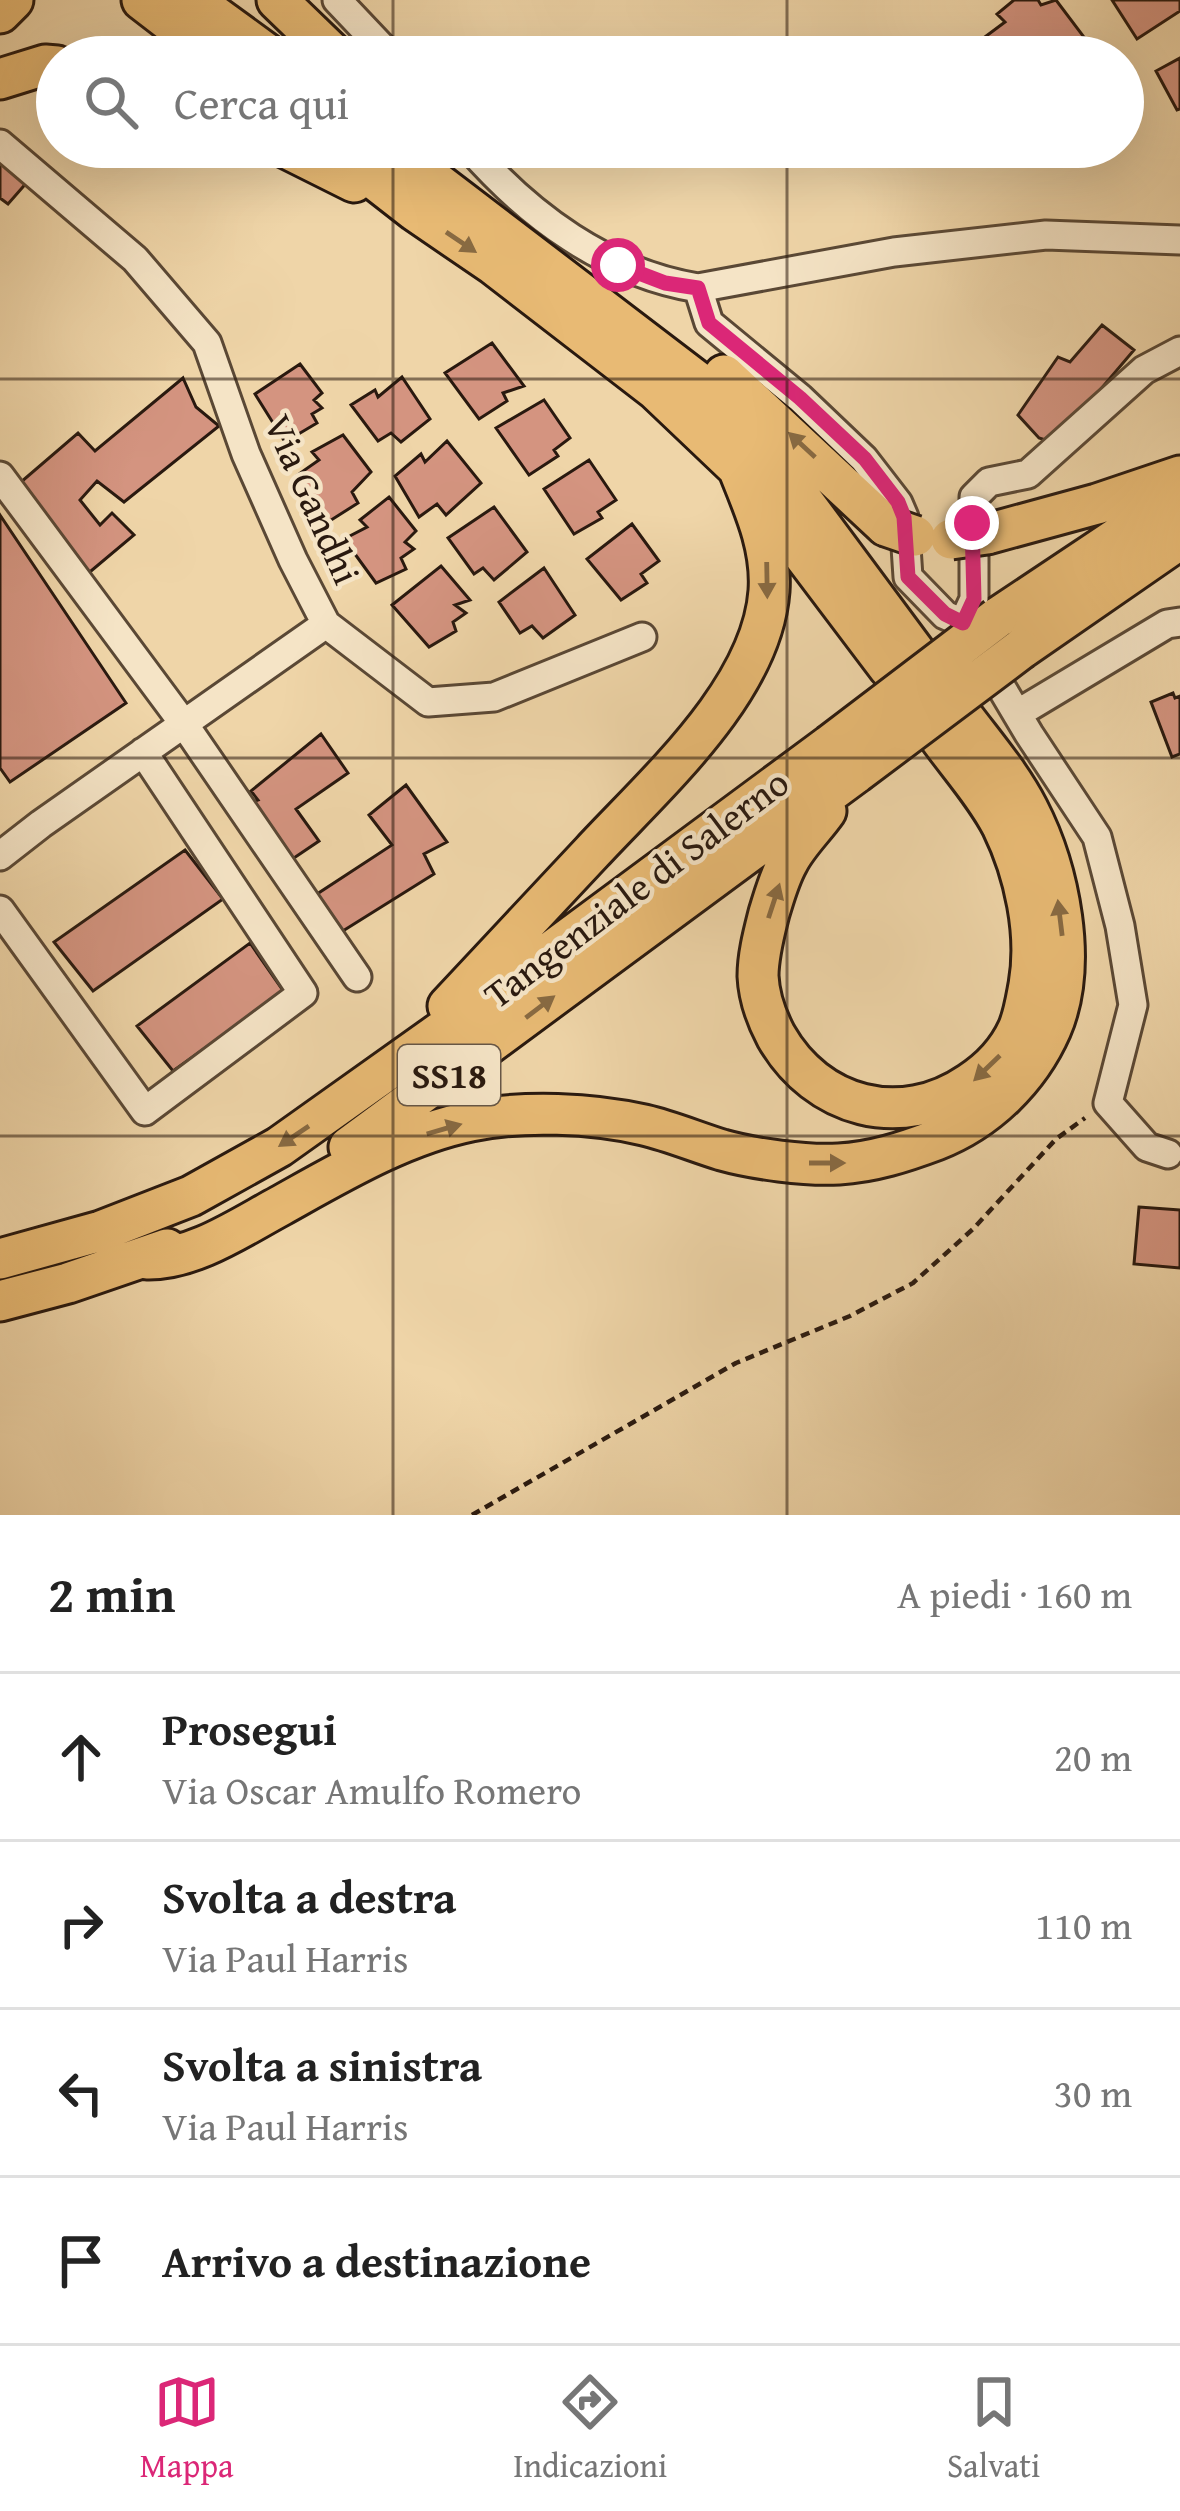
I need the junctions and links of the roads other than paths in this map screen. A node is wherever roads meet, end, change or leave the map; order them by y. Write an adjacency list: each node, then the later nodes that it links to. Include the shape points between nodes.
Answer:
1 (13, 0): 7 (highway)
2 (142, 0): 8 (highway)
3 (193, 0): 9 (highway)
4 (210, 0): 10 (highway)
5 (277, 0): 11 (highway)
6 (337, 0): 12 (street)
7 (0, 13)
8 (189, 36)
9 (242, 36)
10 (248, 36)
11 (314, 36)
12 (372, 36)
13 (36, 68): 14 (highway)
14 (0, 79)
15 (0, 144): 34 (street, Via Gandhi, via 135,259 207,343 246,454)
16 (326, 168): 22 (highway)
17 (359, 168): 22 (highway)
18 (418, 168): 21 (highway)
19 (432, 168): 21 (highway)
20 (487, 168): 24 (street, via 570,239 665,283)
21 (451, 192): 25 (highway)
22 (415, 212): 27 (highway, one-way to 27, via 656,390)
23 (1180, 240): 24 (street, via 1046,235 894,252)
24 (698, 288): 32 (street, via 709,323 865,459 898,502 908,577 945,614)
25 (623, 323): 27 (highway, via 715,395 791,485 902,660); 29 (highway, one-way to 25, via 1097,505 935,534 733,381)
26 (1180, 351): 32 (street, via 1144,370 1028,474 989,482 974,496)
27 (739, 468): 43 (highway, one-way to 43, via 764,535 770,588 765,618 724,705)
28 (0, 476): 37 (street)
29 (1180, 476)
30 (1180, 496): 32 (highway, Tangenziale di Salerno / SS18)
31 (1180, 539): 39 (highway, Tangenziale di Salerno / SS18, bridge, via 1021,650)
32 (980, 621): 36 (street); 39 (highway, Tangenziale di Salerno / SS18, bridge)
33 (1180, 622): 36 (street)
34 (326, 624): 35 (street, Via Gandhi, via 428,702 494,697); 37 (street)
35 (642, 637)
36 (1016, 714): 44 (street, via 1097,837 1120,926 1133,1005 1108,1103 1147,1148)
37 (184, 724): 38 (street); 42 (street)
38 (143, 752): 40 (street); 41 (street, via 303,993 145,1111)
39 (843, 759): 43 (highway, Tangenziale di Salerno / SS18); 45 (highway, Tangenziale di Salerno / SS18, one-way to 39, via 277,1194 383,1124); 45 (highway, one-way to 39, via 188,1251 392,1147 474,1120 544,1114 642,1124 726,1151 817,1164 893,1155 974,1120 1043,1046 1056,1017 1064,945 1045,845 1026,805 952,728 1001,825 1030,926 1032,970 1020,1023 996,1061 932,1104 873,1106 821,1087 764,1015 758,976 775,895)
40 (0, 856)
41 (0, 910)
42 (357, 977)
43 (362, 1090): 46 (highway, Tangenziale di Salerno / SS18, one-way to 46, via 191,1196)
44 (1168, 1154)
45 (147, 1258): 47 (highway, Tangenziale di Salerno / SS18)
46 (0, 1259)
47 (0, 1301)

